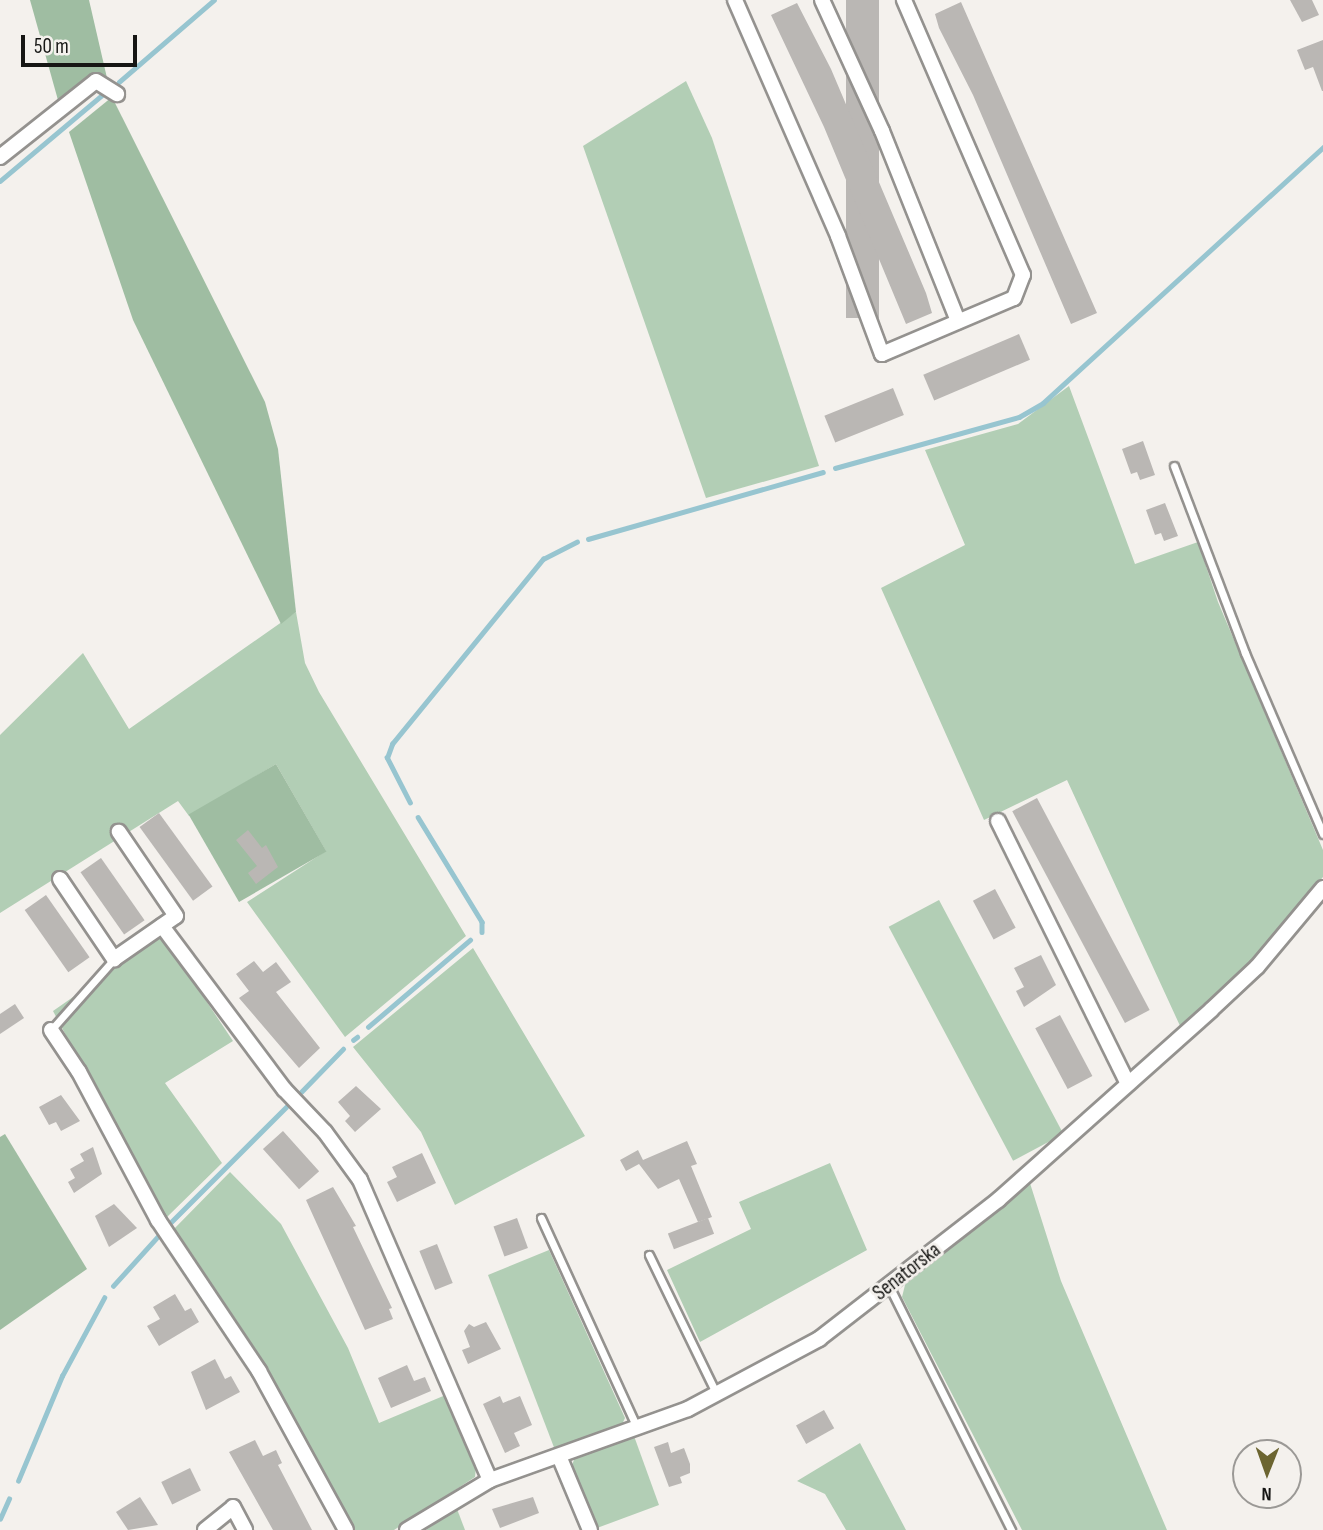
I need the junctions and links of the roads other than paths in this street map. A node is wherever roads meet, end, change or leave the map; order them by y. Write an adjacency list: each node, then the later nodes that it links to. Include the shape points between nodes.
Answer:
1 (735, 0): 6 (street, via 838,236 882,354)
2 (822, 0): 6 (street, via 882,131)
3 (904, 0): 6 (street, via 1023,275 1014,298)
4 (117, 94): 5 (street, via 96,81)
5 (0, 157)
6 (958, 321)
7 (1174, 466): 10 (lane, via 1245,653)
8 (998, 821): 16 (street)
9 (119, 832): 13 (street, via 176,916)
10 (1323, 834)
11 (60, 879): 14 (street)
12 (1323, 888): 16 (street, Senatorska, via 1257,967)
13 (162, 926): 14 (street); 23 (street, via 284,1089 325,1132 360,1180)
14 (114, 959): 15 (lane)
15 (51, 1030): 26 (street, via 79,1072 158,1220 259,1371)
16 (1128, 1084): 19 (street, Senatorska, via 998,1200)
17 (541, 1218): 21 (lane)
18 (649, 1255): 20 (lane)
19 (890, 1287): 20 (street, Senatorska, via 819,1339); 29 (lane)
20 (717, 1396): 21 (street, Senatorska)
21 (637, 1429): 22 (street, Senatorska)
22 (559, 1456): 23 (street, Senatorska); 28 (street)
23 (490, 1480): 27 (street, Senatorska)
24 (205, 1530): 25 (street, via 233,1507)
25 (246, 1530)
26 (346, 1530)
27 (407, 1530)
28 (590, 1530)
29 (1011, 1530)

